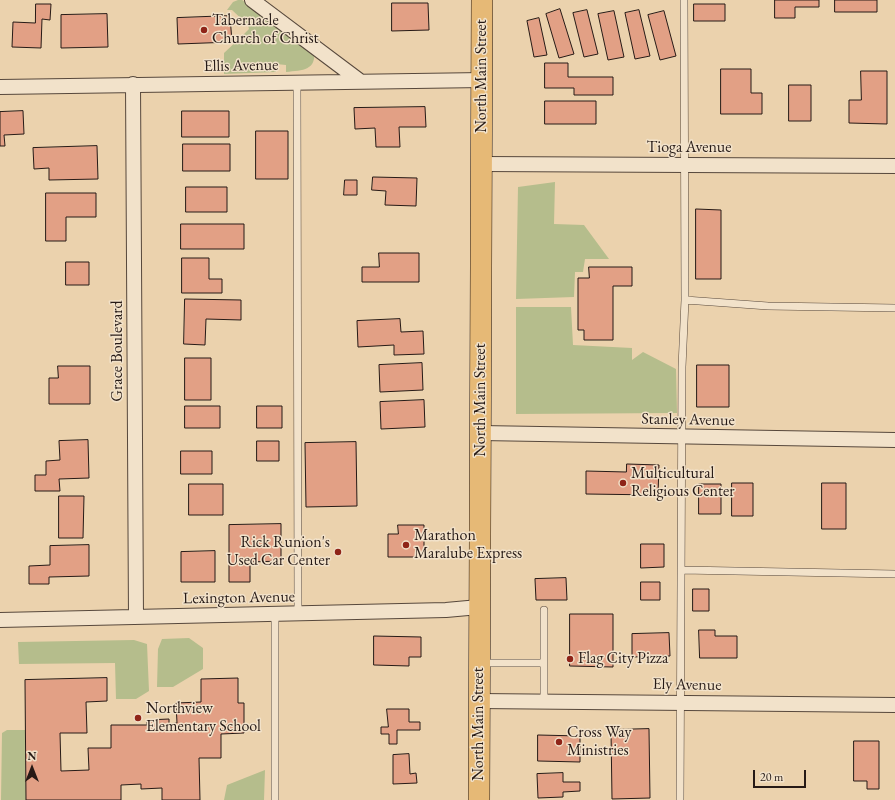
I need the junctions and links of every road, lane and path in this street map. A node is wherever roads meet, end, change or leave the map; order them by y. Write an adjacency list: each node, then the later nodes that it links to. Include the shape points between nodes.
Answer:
1 (252, 0): 5 (street)
2 (482, 0): 4 (main road, North Main Street)
3 (684, 0): 10 (lane)
4 (483, 80): 5 (street, Ellis Avenue); 9 (main road, North Main Street)
5 (360, 81): 6 (street, Ellis Avenue)
6 (296, 82): 7 (street, Ellis Avenue); 21 (lane)
7 (133, 84): 8 (street, Ellis Avenue); 23 (street, Grace Boulevard)
8 (0, 87)
9 (482, 164): 10 (street, Tioga Avenue); 14 (main road, North Main Street)
10 (685, 165): 11 (street, Tioga Avenue); 12 (lane)
11 (895, 166)
12 (685, 300): 13 (lane, via 768,306); 15 (lane)
13 (895, 308)
14 (481, 433): 15 (street, Stanley Avenue); 19 (main road, North Main Street)
15 (682, 438): 16 (street, Stanley Avenue); 17 (lane)
16 (895, 440)
17 (682, 570): 18 (lane); 29 (lane)
18 (895, 574)
19 (479, 607): 21 (street, Lexington Avenue); 25 (main road, North Main Street)
20 (544, 610): 26 (lane)
21 (298, 613): 22 (street, Lexington Avenue)
22 (275, 614): 23 (street, Lexington Avenue); 31 (lane)
23 (136, 617): 24 (street, Lexington Avenue)
24 (0, 620)
25 (479, 663): 26 (lane); 27 (main road, North Main Street)
26 (544, 663): 28 (lane)
27 (479, 701): 28 (street, Ely Avenue); 32 (main road, North Main Street)
28 (544, 701): 29 (street, Ely Avenue)
29 (681, 702): 30 (street, Ely Avenue); 33 (lane)
30 (895, 705)
31 (275, 800)
32 (479, 800)
33 (680, 800)

